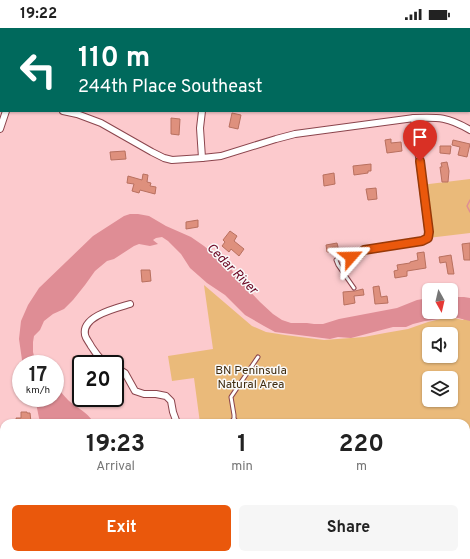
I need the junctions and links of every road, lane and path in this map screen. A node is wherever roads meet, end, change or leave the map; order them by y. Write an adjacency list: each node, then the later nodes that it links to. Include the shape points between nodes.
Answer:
1 (6, 112): 5 (street)
2 (68, 112): 7 (street, via 101,122 164,158)
3 (202, 112): 7 (street)
4 (414, 118): 6 (street, via 444,118); 7 (street, via 295,134 221,156); 8 (street, via 428,238)
5 (0, 129)
6 (470, 130)
7 (202, 158)
8 (364, 250): 9 (lane, via 356,258 342,256 336,260)
9 (354, 288)
10 (130, 304): 11 (street, via 102,312 88,323 85,336)
11 (97, 355)
12 (258, 357): 15 (lane, via 230,397)
13 (124, 372): 14 (street, via 135,391 166,396)
14 (176, 419)
15 (233, 419)

